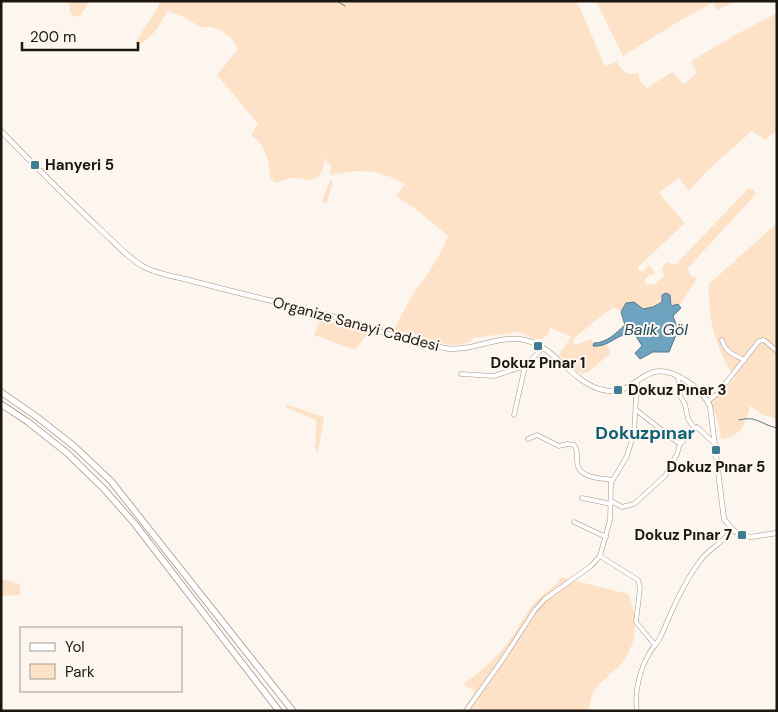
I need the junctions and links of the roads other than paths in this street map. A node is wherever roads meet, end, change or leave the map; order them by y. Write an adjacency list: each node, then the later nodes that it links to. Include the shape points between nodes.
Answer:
1 (1, 131): 3 (street, Organize Sanayi Caddesi, via 90,220 136,262 148,268 444,348 458,349 512,339)
2 (722, 340): 5 (street, via 730,353)
3 (542, 348): 6 (street); 9 (street, Organize Sanayi Caddesi, via 591,386 618,390)
4 (777, 351): 5 (street, via 760,340)
5 (745, 360): 11 (street)
6 (525, 366): 7 (street, via 494,376); 14 (street)
7 (461, 374)
8 (678, 376): 9 (street, Organize Sanayi Caddesi, via 660,370); 11 (street, Organize Sanayi Caddesi, via 698,389); 15 (street, via 680,396)
9 (637, 382): 13 (street)
10 (1, 392): 29 (highway, via 75,447 111,481)
11 (708, 401): 18 (street)
12 (1, 404): 28 (highway, via 67,453 103,488 134,523)
13 (636, 410): 17 (street); 19 (street, via 627,456)
14 (514, 415)
15 (695, 429): 17 (street); 18 (street, via 697,427)
16 (528, 439): 19 (street, via 536,435 559,446 574,445 580,471)
17 (680, 444): 21 (street, via 665,476 634,504 622,507)
18 (716, 444): 23 (street, via 722,511)
19 (613, 480): 21 (street)
20 (582, 498): 21 (street)
21 (611, 502): 25 (street)
22 (574, 522): 25 (street)
23 (732, 529): 24 (street, via 751,538); 27 (street, via 700,562)
24 (777, 533)
25 (606, 537): 26 (street)
26 (600, 556): 27 (street, via 638,580 636,622); 30 (street, via 535,610)
27 (655, 645): 31 (street, via 638,683)
28 (279, 711)
29 (293, 711)
30 (466, 711)
31 (637, 711)

